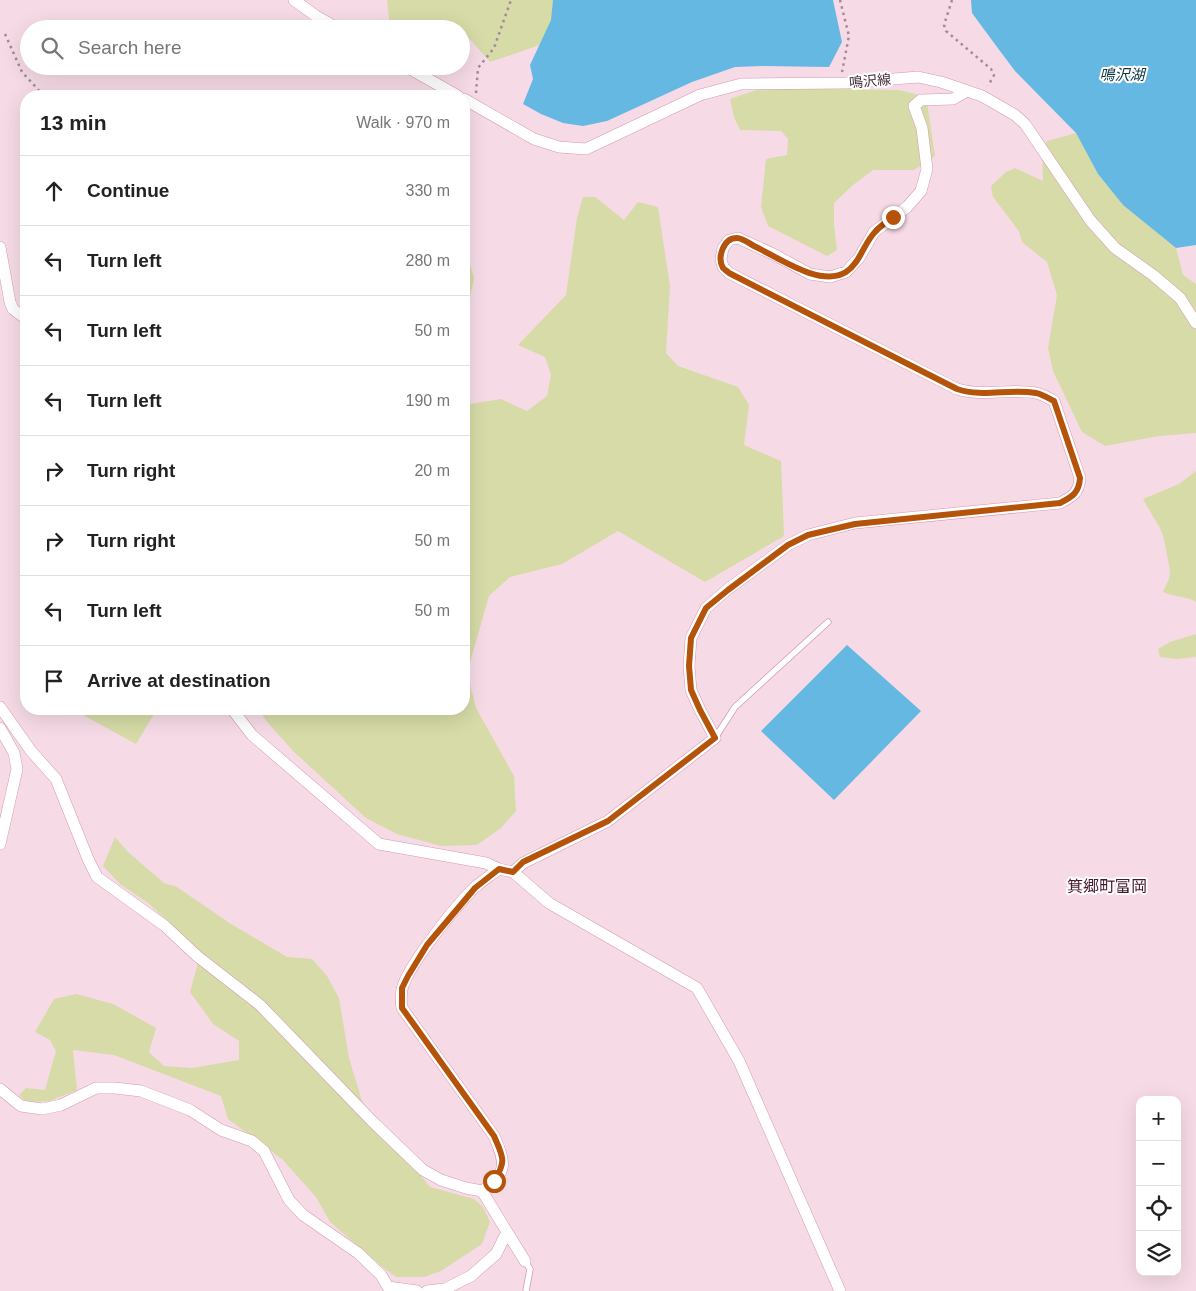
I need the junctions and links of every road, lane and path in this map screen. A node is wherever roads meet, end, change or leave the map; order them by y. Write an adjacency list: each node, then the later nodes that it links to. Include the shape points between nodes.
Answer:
1 (294, 0): 5 (street)
2 (510, 0): 15 (path, via 494,48 478,68)
3 (840, 0): 10 (path, via 849,36)
4 (952, 0): 14 (path, via 944,25 946,31 994,75)
5 (323, 20)
6 (5, 34): 7 (path)
7 (20, 68)
8 (25, 75): 11 (path)
9 (421, 75): 12 (street)
10 (841, 75)
11 (38, 90)
12 (447, 90)
13 (967, 90): 14 (street, 鳴沢線); 15 (street, 鳴沢線, via 918,77 846,83 741,84 700,95 586,149 559,147 534,139); 23 (street, via 953,99 921,100 914,106 922,128 927,169 921,191 907,207 874,232 846,272 830,277 810,274 738,238 729,240 723,248 723,267 729,273 957,389 971,394 1027,392 1054,401 1080,478 1079,487 1073,497 1060,503 855,524 808,535 788,545 706,608 691,638 691,690)
14 (982, 96): 18 (street, 鳴沢線, via 1025,124 1090,220 1115,248 1180,298)
15 (470, 98)
16 (0, 247): 17 (street, via 10,302)
17 (20, 314)
18 (1196, 323)
19 (828, 622): 23 (lane, via 735,707)
20 (0, 707): 29 (street, via 31,751 56,779 97,877 165,926 260,1006 423,1170 441,1180)
21 (237, 715): 26 (street, via 252,735 379,844 486,863)
22 (0, 728): 24 (street, via 14,753 18,769)
23 (715, 738): 27 (street, via 608,821 523,862)
24 (3, 817): 25 (street)
25 (0, 844)
26 (499, 869): 27 (street); 29 (street, via 475,888 427,945 402,988 401,1000 402,1008 494,1136 502,1156 502,1168)
27 (513, 872): 35 (street, via 549,903 697,988 739,1061)
28 (0, 1089): 32 (street, via 21,1106 61,1106 96,1088 115,1088 141,1091 190,1110 221,1130 252,1141 264,1151 290,1200 303,1215 358,1253 381,1275 388,1287)
29 (482, 1191): 30 (street)
30 (507, 1232): 31 (street); 33 (street, via 496,1254 471,1276 446,1289)
31 (524, 1261): 34 (lane, via 530,1269)
32 (411, 1291)
33 (427, 1291)
34 (526, 1291)
35 (840, 1291)

